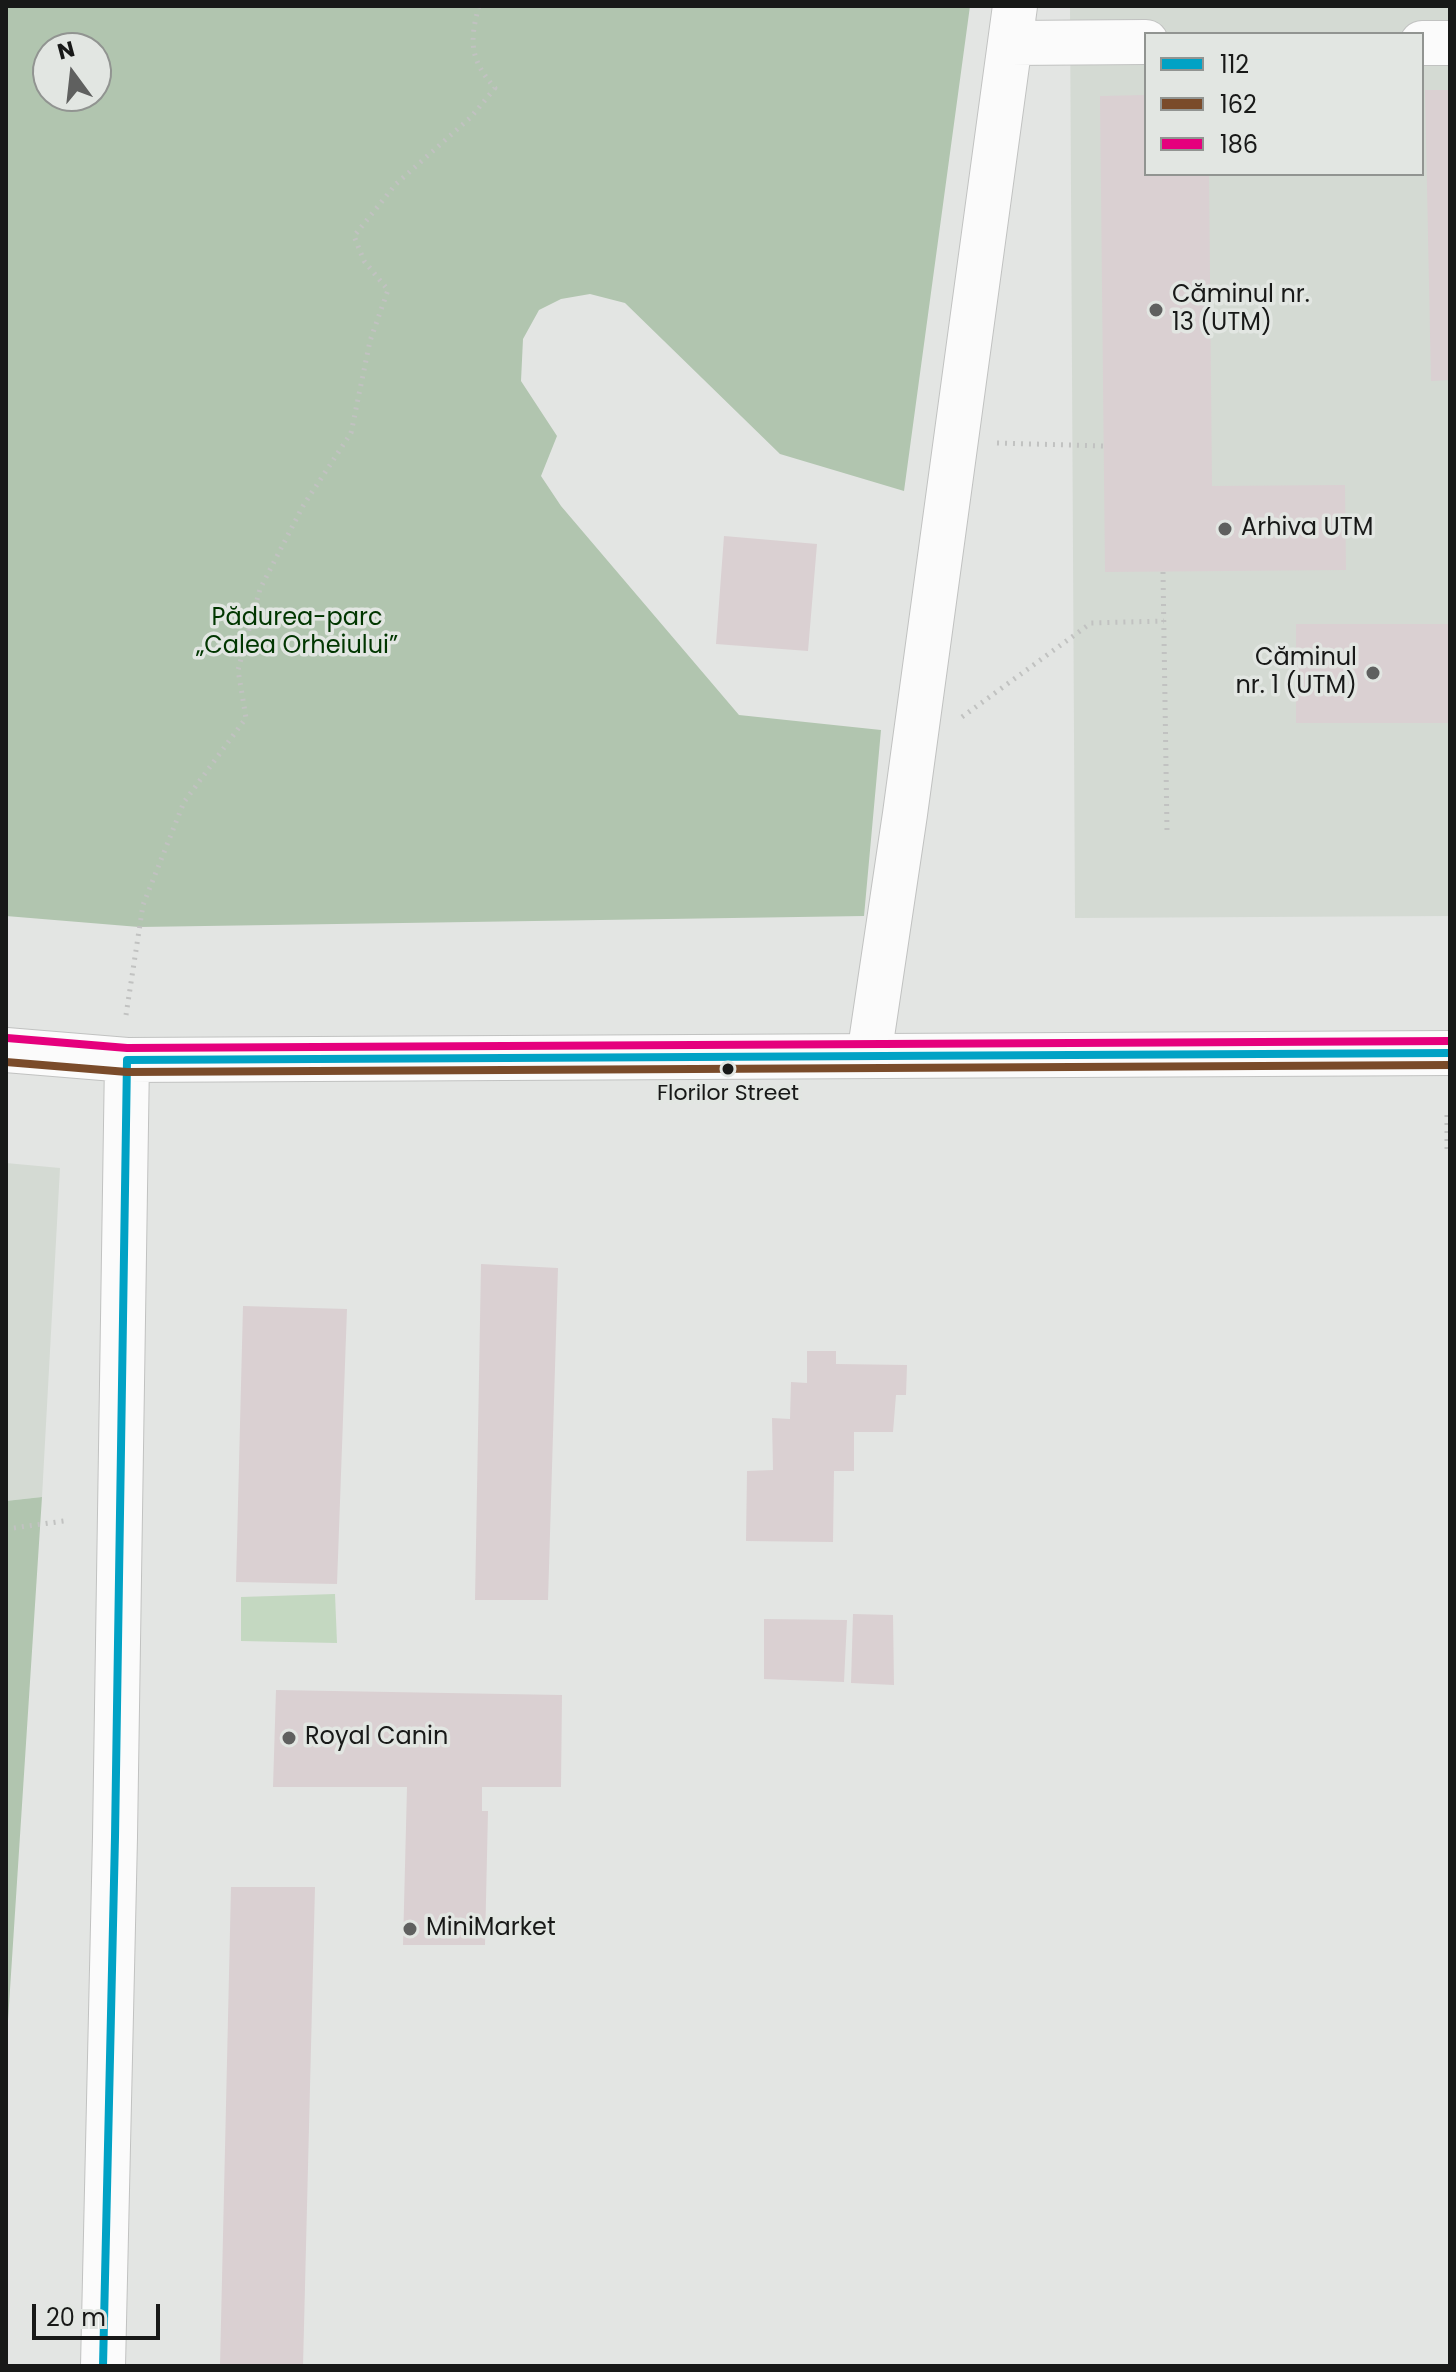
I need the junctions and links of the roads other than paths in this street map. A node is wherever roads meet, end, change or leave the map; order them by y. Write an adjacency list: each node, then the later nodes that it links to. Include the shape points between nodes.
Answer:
1 (1012, 24): 2 (main road); 7 (main road)
2 (1144, 42)
3 (1424, 43): 4 (main road)
4 (1450, 43)
5 (6, 1050): 8 (main road)
6 (1450, 1053): 7 (main road)
7 (869, 1056): 8 (main road)
8 (127, 1060): 9 (main road)
9 (103, 2366)

